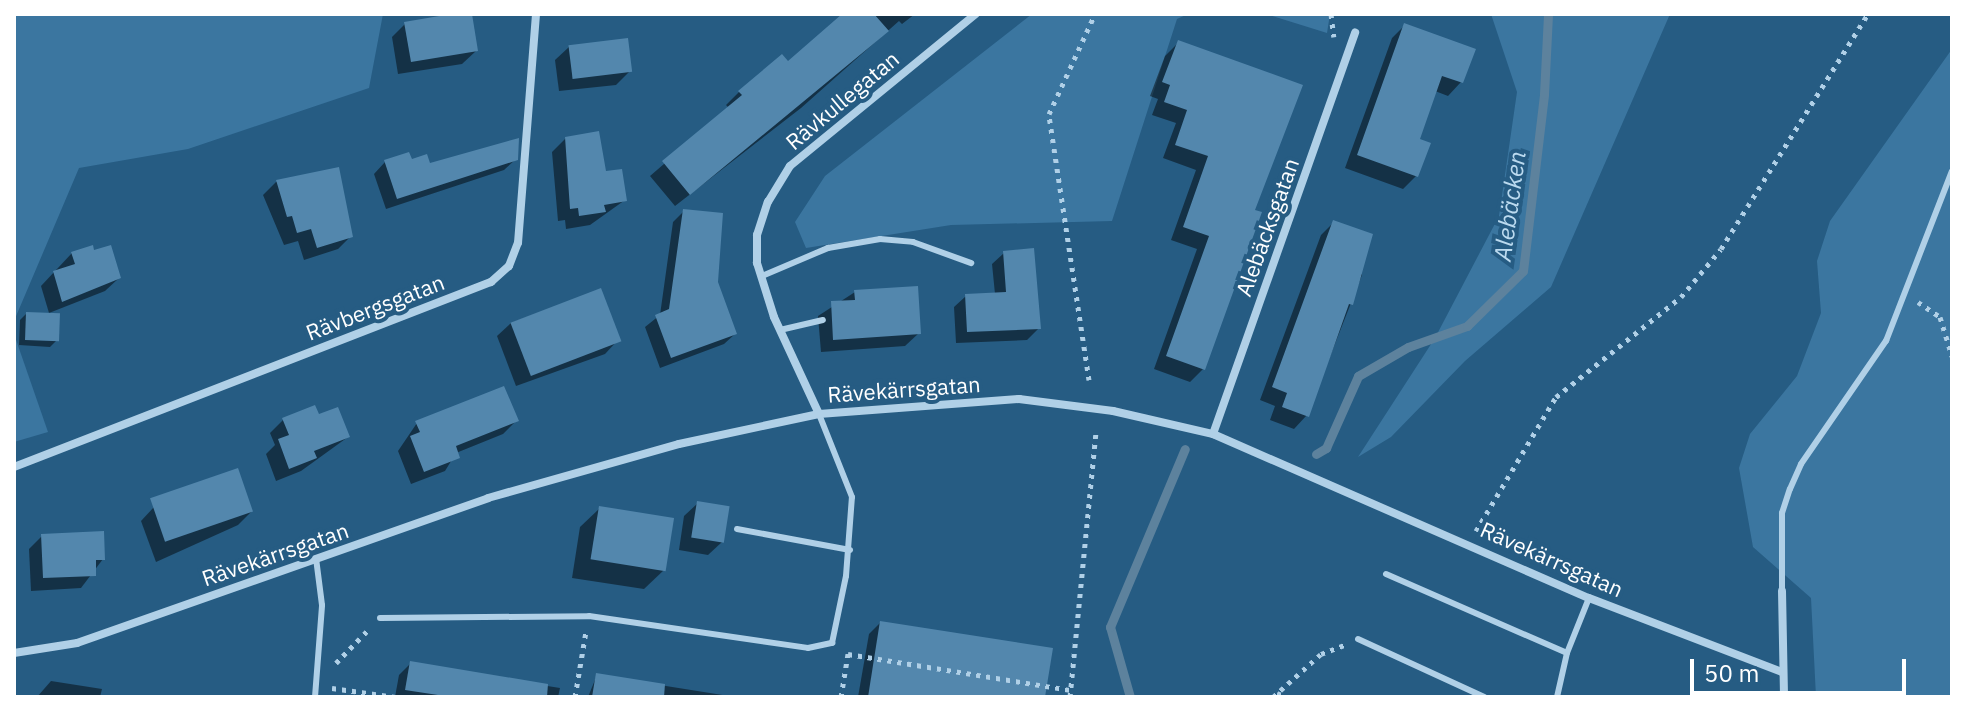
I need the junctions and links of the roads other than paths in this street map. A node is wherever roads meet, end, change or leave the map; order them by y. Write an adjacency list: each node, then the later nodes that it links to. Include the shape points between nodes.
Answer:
1 (536, 14): 11 (street, Rävbergsgatan, via 518,243 509,266 491,282)
2 (976, 14): 6 (street, Rävkullegatan, via 790,166 768,202 757,235)
3 (1355, 32): 10 (street, Alebäcksgatan)
4 (1952, 171): 16 (lane, via 1886,341 1801,464 1790,489 1782,513)
5 (971, 263): 6 (lane, via 913,242 880,239 828,248)
6 (762, 276): 8 (street, Rävkullegatan)
7 (823, 320): 8 (lane)
8 (780, 330): 9 (street, Rävkullegatan)
9 (819, 414): 10 (street, Rävekärrsgatan, via 1019,399 1113,411); 13 (lane, via 852,497); 14 (street, Rävekärrsgatan, via 591,469)
10 (1213, 434): 17 (street, Rävekärrsgatan)
11 (14, 467)
12 (737, 529): 13 (lane)
13 (850, 550): 18 (lane, via 832,643 808,648 589,616)
14 (316, 558): 20 (street, Rävekärrsgatan, via 77,643); 23 (lane, via 322,605)
15 (1386, 574): 21 (lane)
16 (1782, 591): 22 (street)
17 (1589, 598): 21 (lane); 22 (street, Rävekärrsgatan)
18 (380, 618)
19 (1358, 639): 24 (lane)
20 (14, 653)
21 (1567, 653): 25 (lane)
22 (1782, 672): 26 (street)
23 (315, 697)
24 (1484, 697)
25 (1557, 697)
26 (1784, 697)

